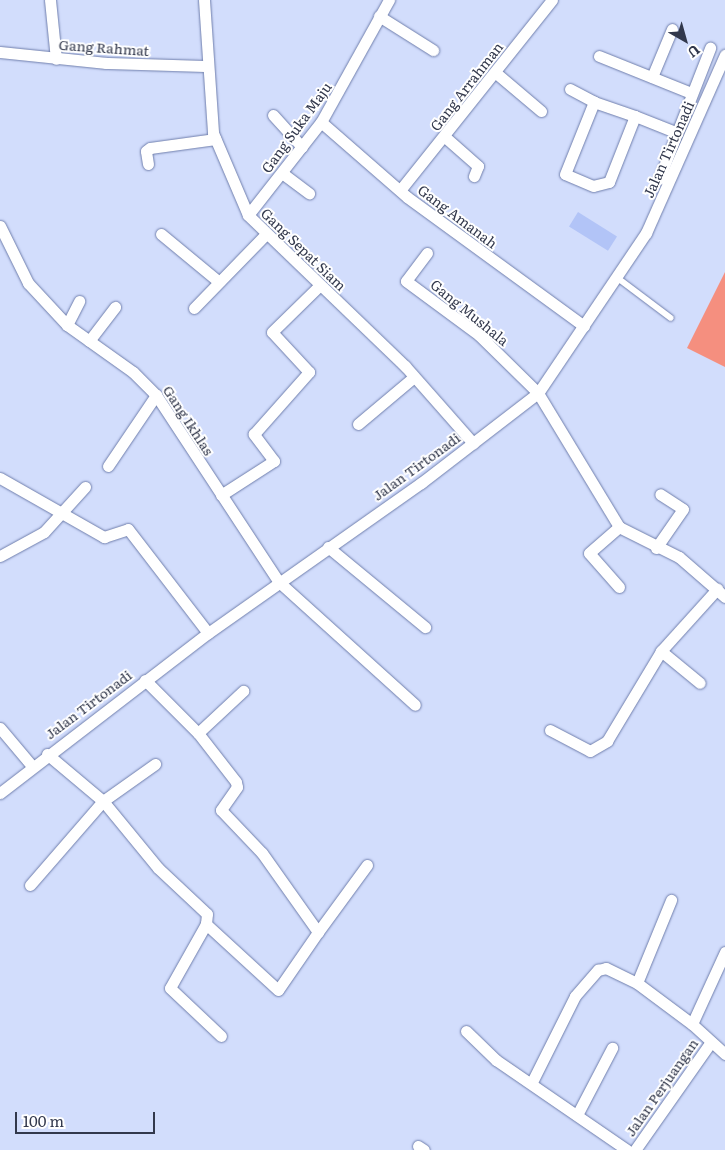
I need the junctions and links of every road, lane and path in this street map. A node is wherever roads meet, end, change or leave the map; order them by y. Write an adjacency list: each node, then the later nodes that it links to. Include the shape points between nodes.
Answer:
1 (50, 0): 12 (street)
2 (204, 0): 13 (street, Gang Sepat Siam)
3 (389, 0): 5 (street, Gang Suka Maju)
4 (552, 0): 14 (street, Gang Arrahman)
5 (379, 16): 8 (street); 24 (street, Gang Suka Maju)
6 (672, 29): 15 (street)
7 (710, 48): 17 (street)
8 (433, 50)
9 (0, 52): 12 (street, Gang Rahmat)
10 (725, 55): 21 (street, Jalan Tirtonadi)
11 (599, 56): 15 (street)
12 (56, 59): 13 (street, Gang Rahmat)
13 (207, 66): 28 (street, Gang Sepat Siam)
14 (496, 73): 20 (street); 27 (street, Gang Arrahman)
15 (652, 77): 17 (street)
16 (570, 89): 18 (street)
17 (691, 93): 19 (street)
18 (594, 102): 23 (street); 23 (street, via 565,174 582,183 601,186 609,182)
19 (685, 107): 21 (street); 25 (street)
20 (541, 111)
21 (701, 114): 26 (street, Jalan Tirtonadi)
22 (273, 115): 29 (street)
23 (635, 116): 25 (street)
24 (321, 122): 29 (street, Gang Suka Maju); 34 (street, Gang Amanah)
25 (677, 128): 26 (street); 33 (street)
26 (695, 129): 41 (street, Jalan Tirtonadi, via 646,233)
27 (445, 137): 32 (street, via 478,166); 34 (street, Gang Arrahman)
28 (215, 139): 30 (street, via 150,148 146,151); 36 (street, Gang Sepat Siam)
29 (302, 147): 31 (street, Gang Suka Maju)
30 (148, 164)
31 (282, 173): 35 (street); 36 (street, Gang Suka Maju)
32 (474, 176)
33 (659, 178)
34 (401, 188): 49 (street, Gang Amanah)
35 (309, 193)
36 (248, 215): 39 (street, Gang Sepat Siam)
37 (0, 226): 48 (street, Gang Ikhlas, via 22,275)
38 (161, 234): 42 (street)
39 (264, 236): 42 (street); 43 (street, Gang Sepat Siam)
40 (427, 253): 52 (street, Gang Mushala, via 406,281 479,334)
41 (618, 278): 47 (lane); 49 (street, Jalan Tirtonadi)
42 (219, 282): 46 (street)
43 (319, 286): 51 (street, Gang Sepat Siam); 60 (street, via 272,332 309,372 254,434 274,460)
44 (79, 300): 48 (street)
45 (115, 307): 50 (street)
46 (194, 308)
47 (670, 318)
48 (67, 325): 50 (street, Gang Ikhlas)
49 (584, 326): 52 (street, Jalan Tirtonadi)
50 (89, 341): 53 (street, Gang Ikhlas, via 133,372)
51 (414, 377): 54 (street); 55 (street, Gang Sepat Siam)
52 (538, 393): 55 (street, Jalan Tirtonadi); 62 (street)
53 (156, 395): 56 (street); 60 (street, Gang Ikhlas)
54 (358, 424)
55 (473, 442): 63 (street, Jalan Tirtonadi)
56 (108, 466)
57 (0, 478): 61 (street)
58 (85, 487): 61 (street)
59 (660, 494): 64 (street, via 683,509)
60 (221, 495): 66 (street, Gang Ikhlas)
61 (64, 516): 65 (street); 70 (street, via 104,537 128,530)
62 (619, 527): 64 (street); 67 (street, via 589,553)
63 (328, 547): 66 (street, Jalan Tirtonadi); 69 (street)
64 (656, 548): 68 (street, via 678,557)
65 (0, 556)
66 (279, 582): 70 (street, Jalan Tirtonadi); 75 (street, Gang Ikhlas)
67 (619, 587)
68 (721, 593): 71 (street)
69 (425, 627)
70 (208, 633): 72 (street, Jalan Tirtonadi)
71 (661, 652): 73 (street); 77 (street, via 620,725 600,747 590,751)
72 (144, 680): 78 (street); 79 (street, Jalan Tirtonadi)
73 (700, 683)
74 (243, 691): 78 (street)
75 (415, 705)
76 (0, 728): 81 (street)
77 (550, 730)
78 (198, 733): 88 (street, via 237,784 220,810 262,853)
79 (47, 754): 81 (street, Jalan Tirtonadi); 83 (street)
80 (155, 764): 83 (street)
81 (32, 766): 82 (street, Jalan Tirtonadi)
82 (0, 793)
83 (103, 801): 85 (street); 87 (street, via 158,868 203,909)
84 (367, 865): 88 (street)
85 (30, 885)
86 (671, 900): 90 (street)
87 (206, 924): 88 (street, via 278,990); 93 (street, via 170,988)
88 (318, 932)
89 (725, 952): 91 (street)
90 (637, 983): 91 (street); 97 (street, via 606,968 590,978 575,996)
91 (692, 1024): 94 (street)
92 (466, 1031): 97 (street, via 496,1060)
93 (221, 1036)
94 (711, 1042): 96 (street); 100 (street, Jalan Perjuangan)
95 (612, 1048): 98 (street)
96 (725, 1054)
97 (532, 1082): 98 (street)
98 (577, 1115): 99 (street)
99 (627, 1150)
100 (635, 1150)

